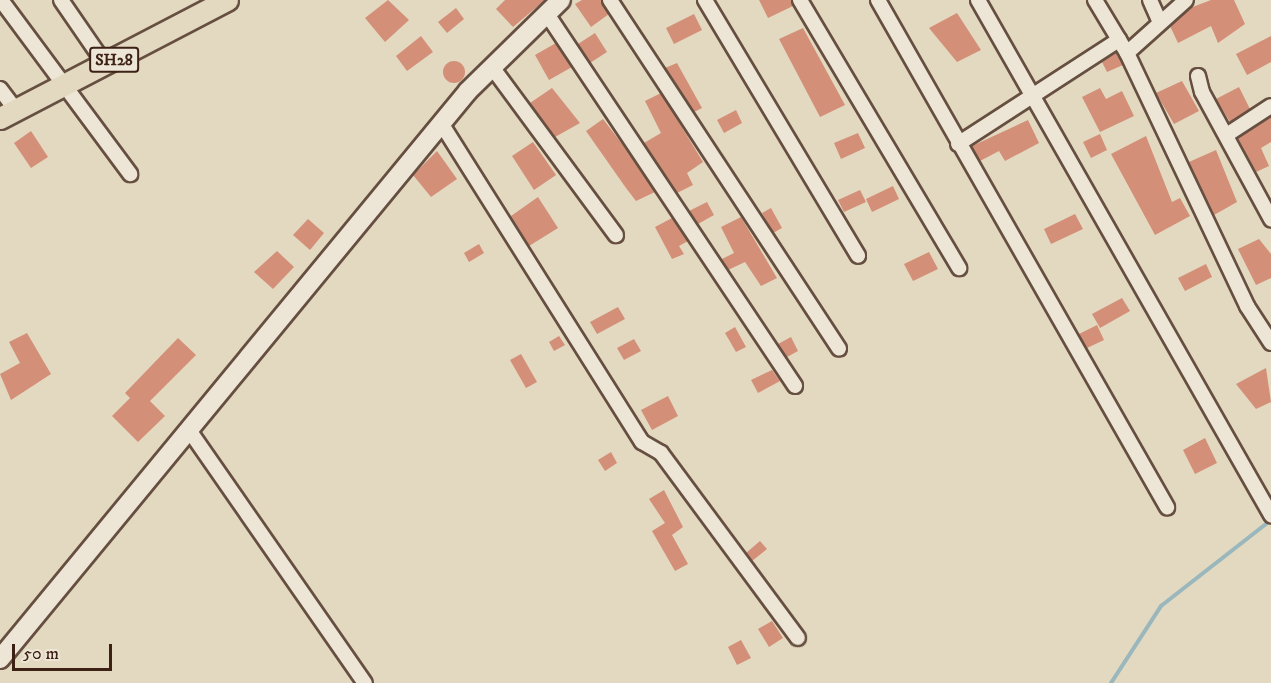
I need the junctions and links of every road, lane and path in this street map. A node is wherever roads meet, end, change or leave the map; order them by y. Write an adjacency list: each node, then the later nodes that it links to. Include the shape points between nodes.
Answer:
1 (1, 0): 20 (street)
2 (61, 0): 17 (street)
3 (227, 0): 17 (main road, SH28)
4 (561, 0): 13 (street)
5 (610, 0): 34 (street)
6 (705, 0): 31 (street)
7 (800, 0): 32 (street)
8 (878, 0): 27 (street)
9 (978, 0): 22 (street)
10 (1095, 0): 15 (street)
11 (1150, 0): 14 (street)
12 (1186, 0): 14 (street)
13 (547, 14): 18 (street); 35 (street)
14 (1159, 20): 16 (street)
15 (1119, 40): 16 (street); 22 (street)
16 (1127, 53): 33 (street, via 1247,306)
17 (105, 64): 20 (main road, SH28)
18 (492, 67): 25 (street); 30 (street)
19 (1198, 76): 26 (street, via 1202,92)
20 (65, 85): 24 (main road, SH28); 28 (street)
21 (0, 89): 24 (street)
22 (1033, 97): 27 (street); 38 (street)
23 (1271, 106): 26 (street)
24 (8, 114)
25 (441, 123): 36 (street); 39 (street, via 642,442 661,453)
26 (1228, 134): 29 (street)
27 (958, 144): 37 (street)
28 (130, 174)
29 (1271, 219)
30 (615, 235)
31 (858, 256)
32 (959, 268)
33 (1271, 343)
34 (839, 349)
35 (795, 386)
36 (189, 430): 40 (street); 41 (street)
37 (1167, 507)
38 (1271, 514)
39 (798, 638)
40 (0, 659)
41 (365, 683)

